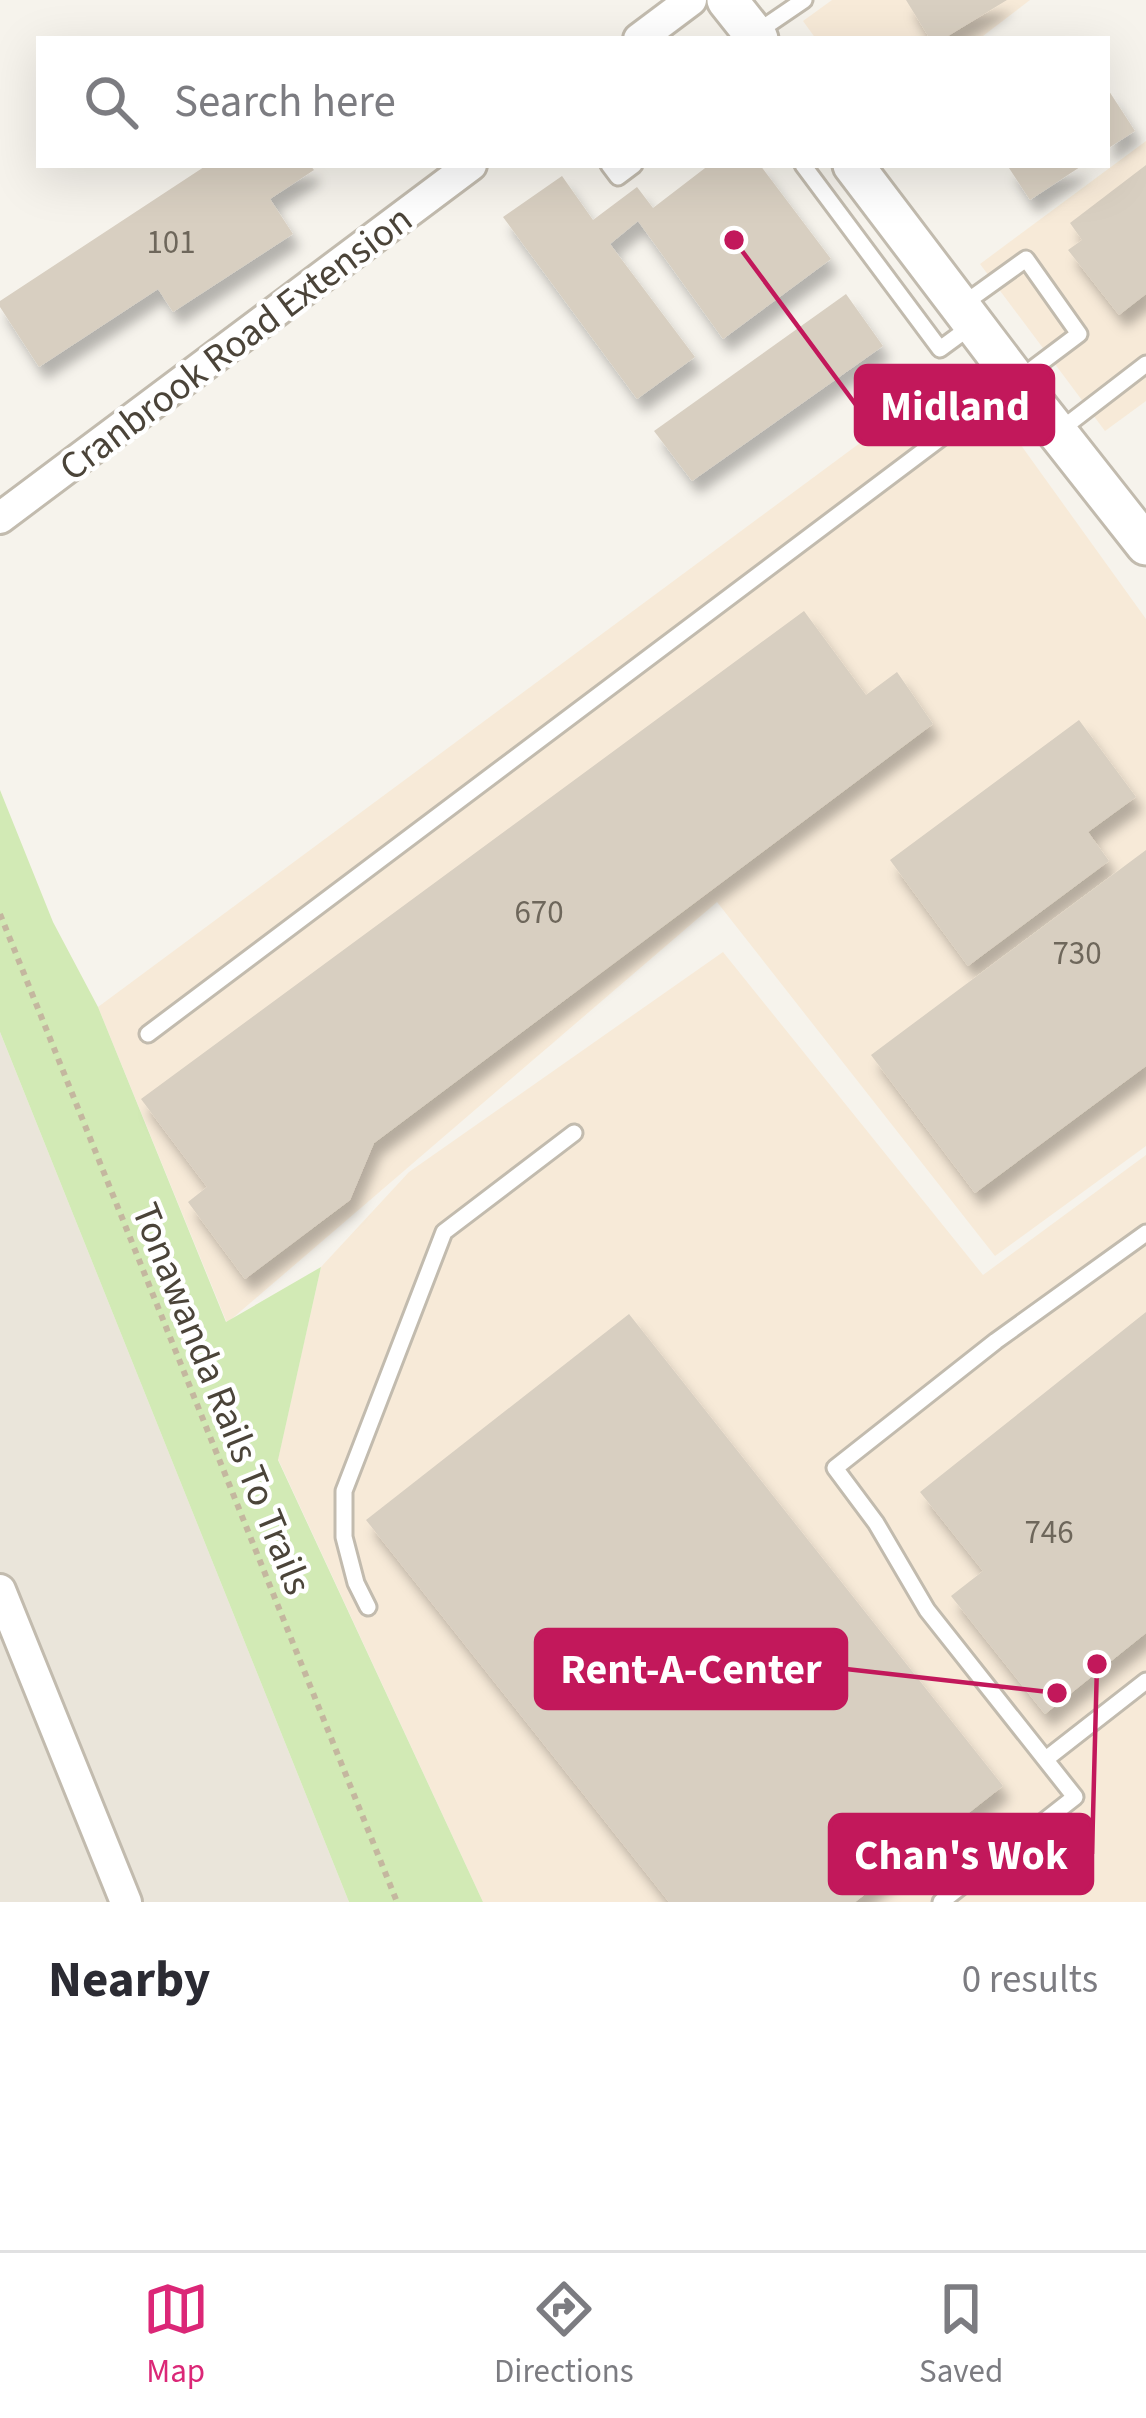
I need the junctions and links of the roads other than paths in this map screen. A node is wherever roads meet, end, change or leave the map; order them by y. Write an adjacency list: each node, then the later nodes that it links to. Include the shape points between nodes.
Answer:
1 (691, 0): 4 (street)
2 (727, 0): 5 (street)
3 (804, 0): 6 (lane)
4 (643, 36)
5 (755, 36)
6 (757, 36)
7 (467, 168): 14 (street, Cranbrook Road Extension)
8 (805, 168): 10 (lane, via 940,349)
9 (855, 168): 10 (street)
10 (966, 315): 12 (street); 12 (lane, via 1025,259 1079,334)
11 (1146, 364): 13 (lane)
12 (1016, 380): 13 (street); 16 (lane)
13 (1057, 433): 15 (street)
14 (0, 518)
15 (1146, 545)
16 (148, 1034)
17 (574, 1133): 20 (lane, via 444,1232 344,1491 344,1537)
18 (1146, 1233): 22 (lane, via 835,1468 927,1610)
19 (0, 1590): 23 (street)
20 (368, 1607)
21 (1146, 1681): 22 (lane)
22 (1046, 1759): 24 (lane, via 1075,1797)
23 (126, 1902)
24 (941, 1902)

